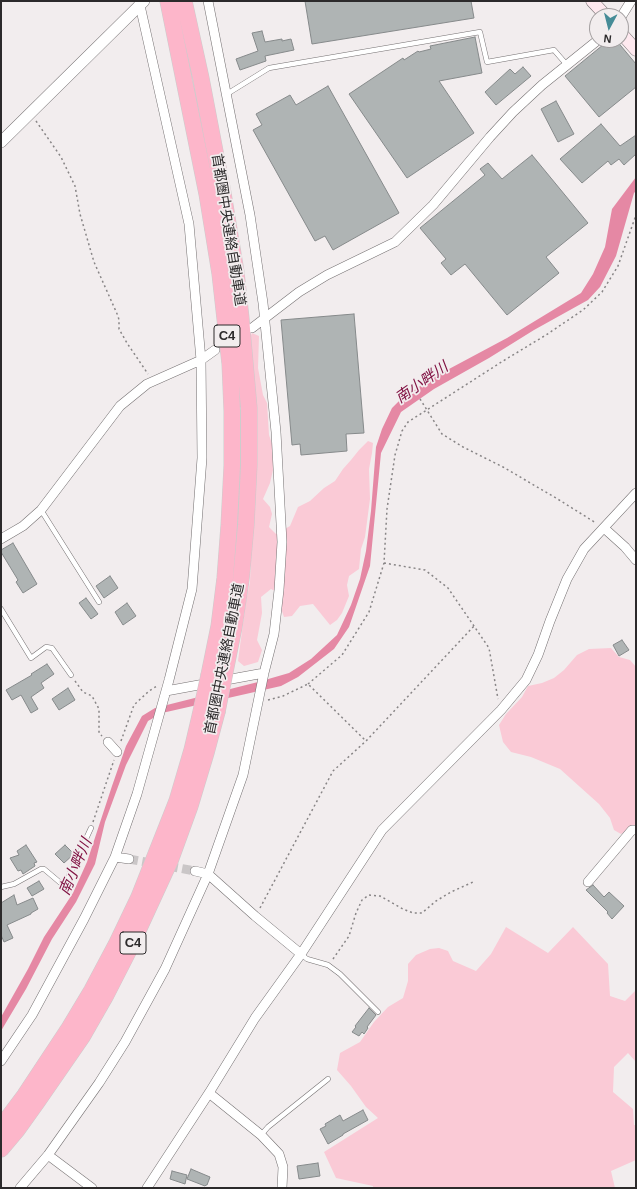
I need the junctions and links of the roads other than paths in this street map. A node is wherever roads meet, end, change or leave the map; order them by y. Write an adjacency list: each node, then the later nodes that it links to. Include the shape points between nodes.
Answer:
1 (168, 1): 40 (highway, 首都圏中央連絡自動車道 / C4, bridge, via 207,194 220,274 230,364 232,466 225,578 219,626 192,750 177,801 139,897 92,990 68,1030)
2 (184, 1): 42 (highway, 首都圏中央連絡自動車道 / C4, bridge, via 223,193 241,318 249,408 246,525 234,627 206,753 170,861 130,948 82,1037)
3 (208, 1): 9 (street)
4 (141, 2): 10 (street); 14 (street, via 189,224)
5 (629, 42): 7 (main road)
6 (589, 47): 8 (street)
7 (636, 50)
8 (567, 65): 9 (lane, via 554,50 487,62 480,32 269,68); 11 (street, via 513,112 434,205 395,242 327,276 300,292)
9 (227, 94): 11 (street, via 250,215)
10 (1, 142)
11 (264, 319): 12 (street); 22 (street, via 276,432 282,542 274,634)
12 (252, 328)
13 (215, 350): 14 (street)
14 (201, 360): 16 (street, via 147,384 120,406); 24 (street, via 202,458 192,588)
15 (636, 493): 17 (street)
16 (40, 510): 18 (street, via 23,526); 20 (lane)
17 (604, 528): 19 (street); 35 (street, via 584,549 567,579 526,680 501,710 382,830)
18 (1, 539)
19 (636, 560)
20 (99, 602)
21 (1, 609): 23 (lane, via 31,658 46,647 52,648)
22 (264, 672): 24 (street); 32 (street, via 243,775)
23 (71, 675)
24 (166, 691): 29 (street, via 137,794)
25 (108, 742): 26 (street)
26 (117, 752)
27 (91, 828): 34 (lane, via 65,884 41,869 14,884)
28 (636, 830): 33 (street, via 632,830)
29 (115, 858): 30 (street); 37 (street, via 32,1015)
30 (129, 859)
31 (196, 871): 32 (street)
32 (208, 874): 35 (street); 43 (street, via 165,969 125,1042)
33 (588, 882)
34 (1, 887)
35 (301, 954): 36 (lane, via 307,959 328,965 340,974); 39 (street, via 255,1018)
36 (378, 1012)
37 (1, 1061)
38 (328, 1079): 41 (lane)
39 (209, 1093): 41 (street); 46 (street)
40 (1, 1127)
41 (260, 1135): 47 (street, via 279,1154 283,1167)
42 (1, 1150)
43 (48, 1155): 44 (street); 45 (street)
44 (20, 1188)
45 (92, 1188)
46 (148, 1188)
47 (282, 1188)

